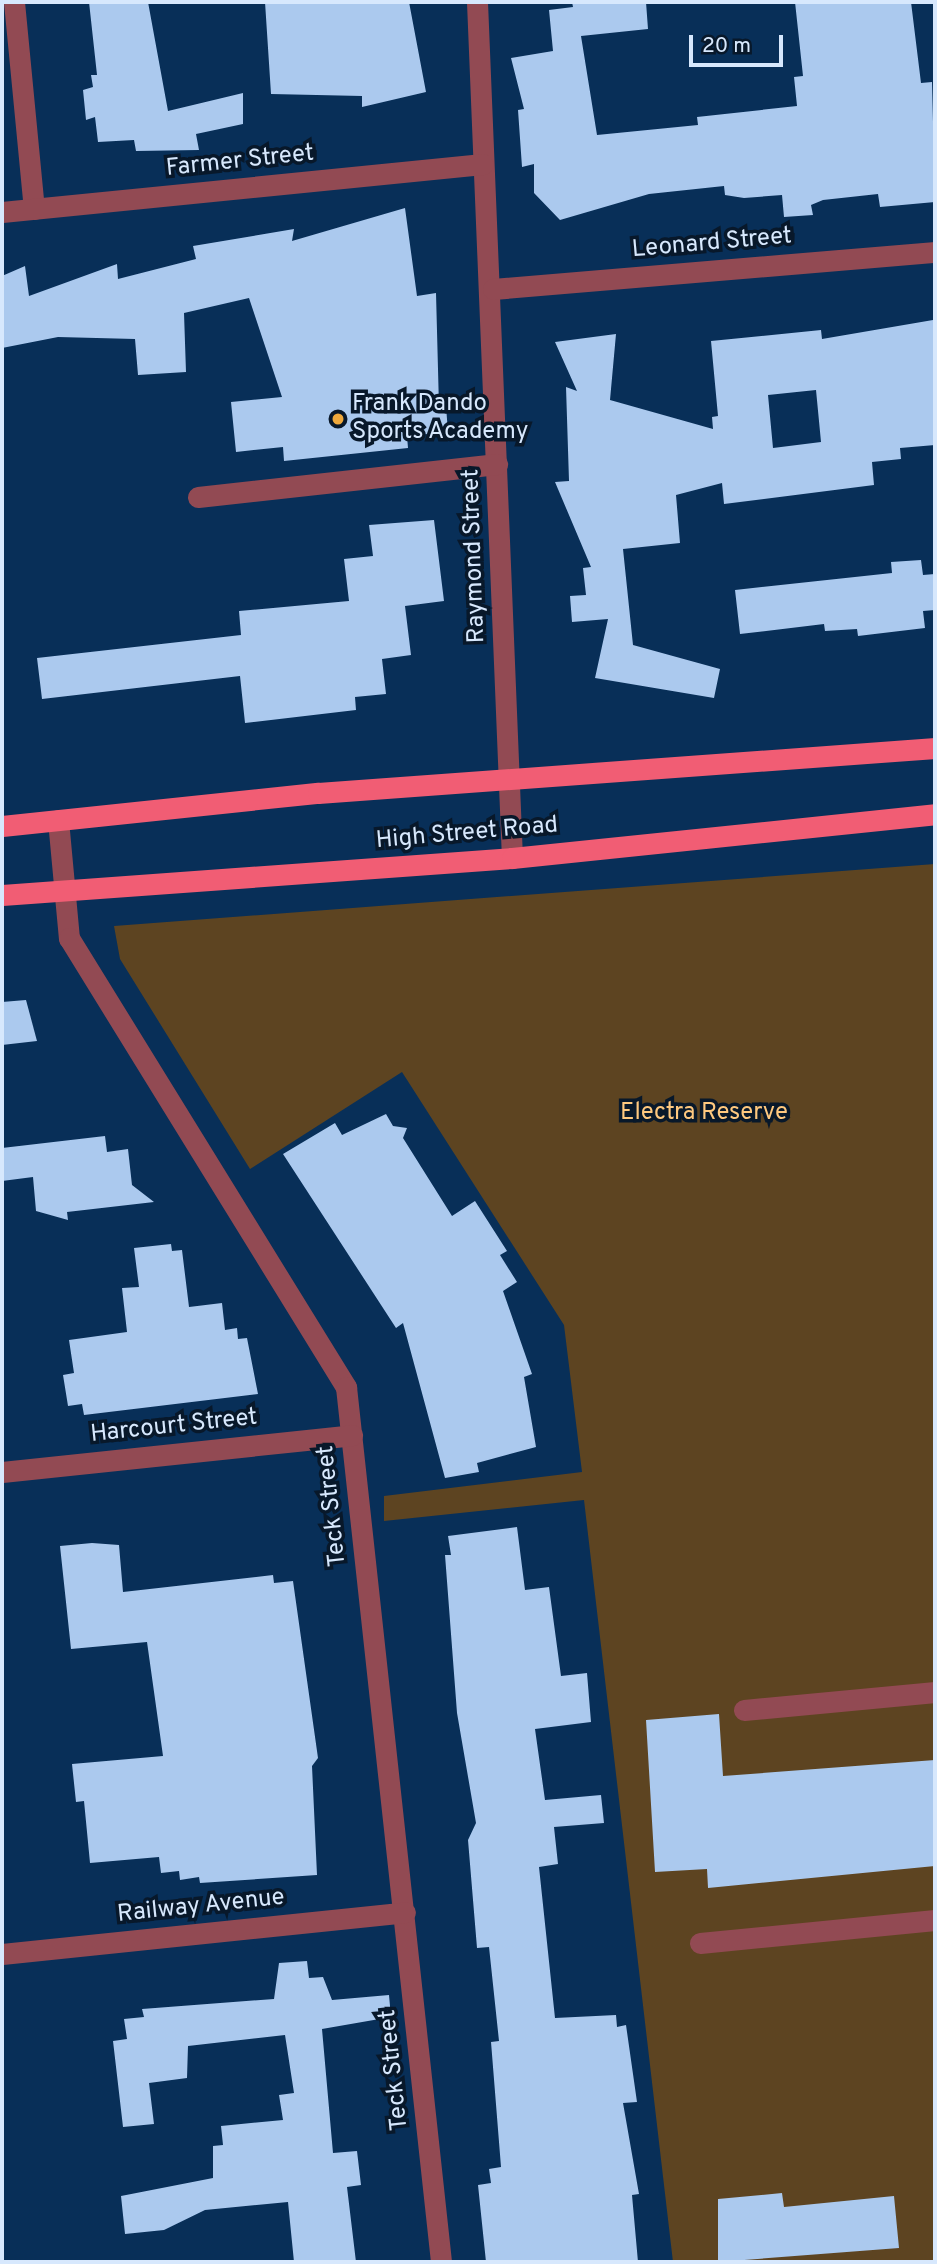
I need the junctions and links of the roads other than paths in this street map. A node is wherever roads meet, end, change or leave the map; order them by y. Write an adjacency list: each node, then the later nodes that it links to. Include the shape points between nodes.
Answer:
1 (14, 2): 4 (street)
2 (477, 2): 3 (street, Raymond Street)
3 (483, 164): 4 (street, Farmer Street); 7 (street, Raymond Street)
4 (34, 209): 5 (street, Farmer Street)
5 (2, 212)
6 (935, 252): 7 (street, Leonard Street)
7 (493, 289): 8 (street, Raymond Street)
8 (497, 464): 9 (street); 11 (street, Raymond Street)
9 (198, 497)
10 (935, 748): 11 (main road)
11 (510, 777): 13 (main road); 15 (street, Raymond Street)
12 (935, 814): 15 (main road, High Street Road)
13 (58, 820): 14 (main road); 16 (street, Teck Street)
14 (2, 826)
15 (512, 858): 16 (main road, High Street Road)
16 (62, 891): 17 (main road, High Street Road); 18 (street, Teck Street, via 69,938 346,1387)
17 (2, 895)
18 (352, 1435): 19 (street, Harcourt Street); 22 (street, Teck Street)
19 (2, 1472)
20 (935, 1692): 21 (street)
21 (744, 1710)
22 (405, 1912): 25 (street, Railway Avenue); 26 (street, Teck Street)
23 (935, 1920): 24 (street)
24 (700, 1943)
25 (2, 1954)
26 (441, 2262)

